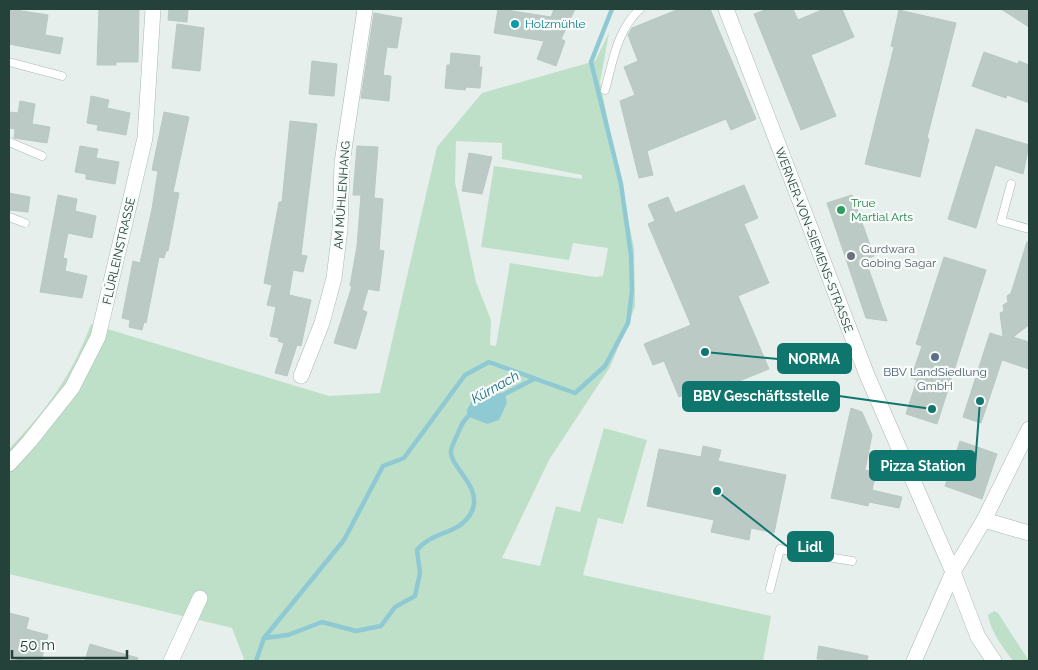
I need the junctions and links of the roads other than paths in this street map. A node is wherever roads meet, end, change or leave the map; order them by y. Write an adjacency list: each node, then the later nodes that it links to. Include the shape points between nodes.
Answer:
1 (153, 9): 16 (street, FLÜRLEINSTRASSE, via 145,138 98,337 72,388)
2 (366, 9): 14 (street, AM MÜHLENHANG, via 342,163 340,229 334,278 322,323)
3 (640, 9): 7 (lane, via 619,38)
4 (726, 9): 20 (street, WERNER-VON-SIEMENS-STRASSE, via 867,375)
5 (9, 62): 6 (lane)
6 (62, 76)
7 (605, 90)
8 (9, 142): 9 (lane)
9 (42, 156)
10 (1011, 184): 13 (lane, via 1001,221)
11 (9, 217): 12 (lane)
12 (25, 223)
13 (1029, 229)
14 (301, 376)
15 (1029, 429): 17 (street)
16 (9, 464)
17 (984, 520): 18 (street); 20 (street)
18 (1029, 533)
19 (852, 561): 21 (lane, via 780,549)
20 (952, 572): 24 (street); 25 (street, WERNER-VON-SIEMENS-STRASSE, via 978,637)
21 (770, 589)
22 (200, 598): 23 (street)
23 (171, 661)
24 (914, 661)
25 (994, 661)

